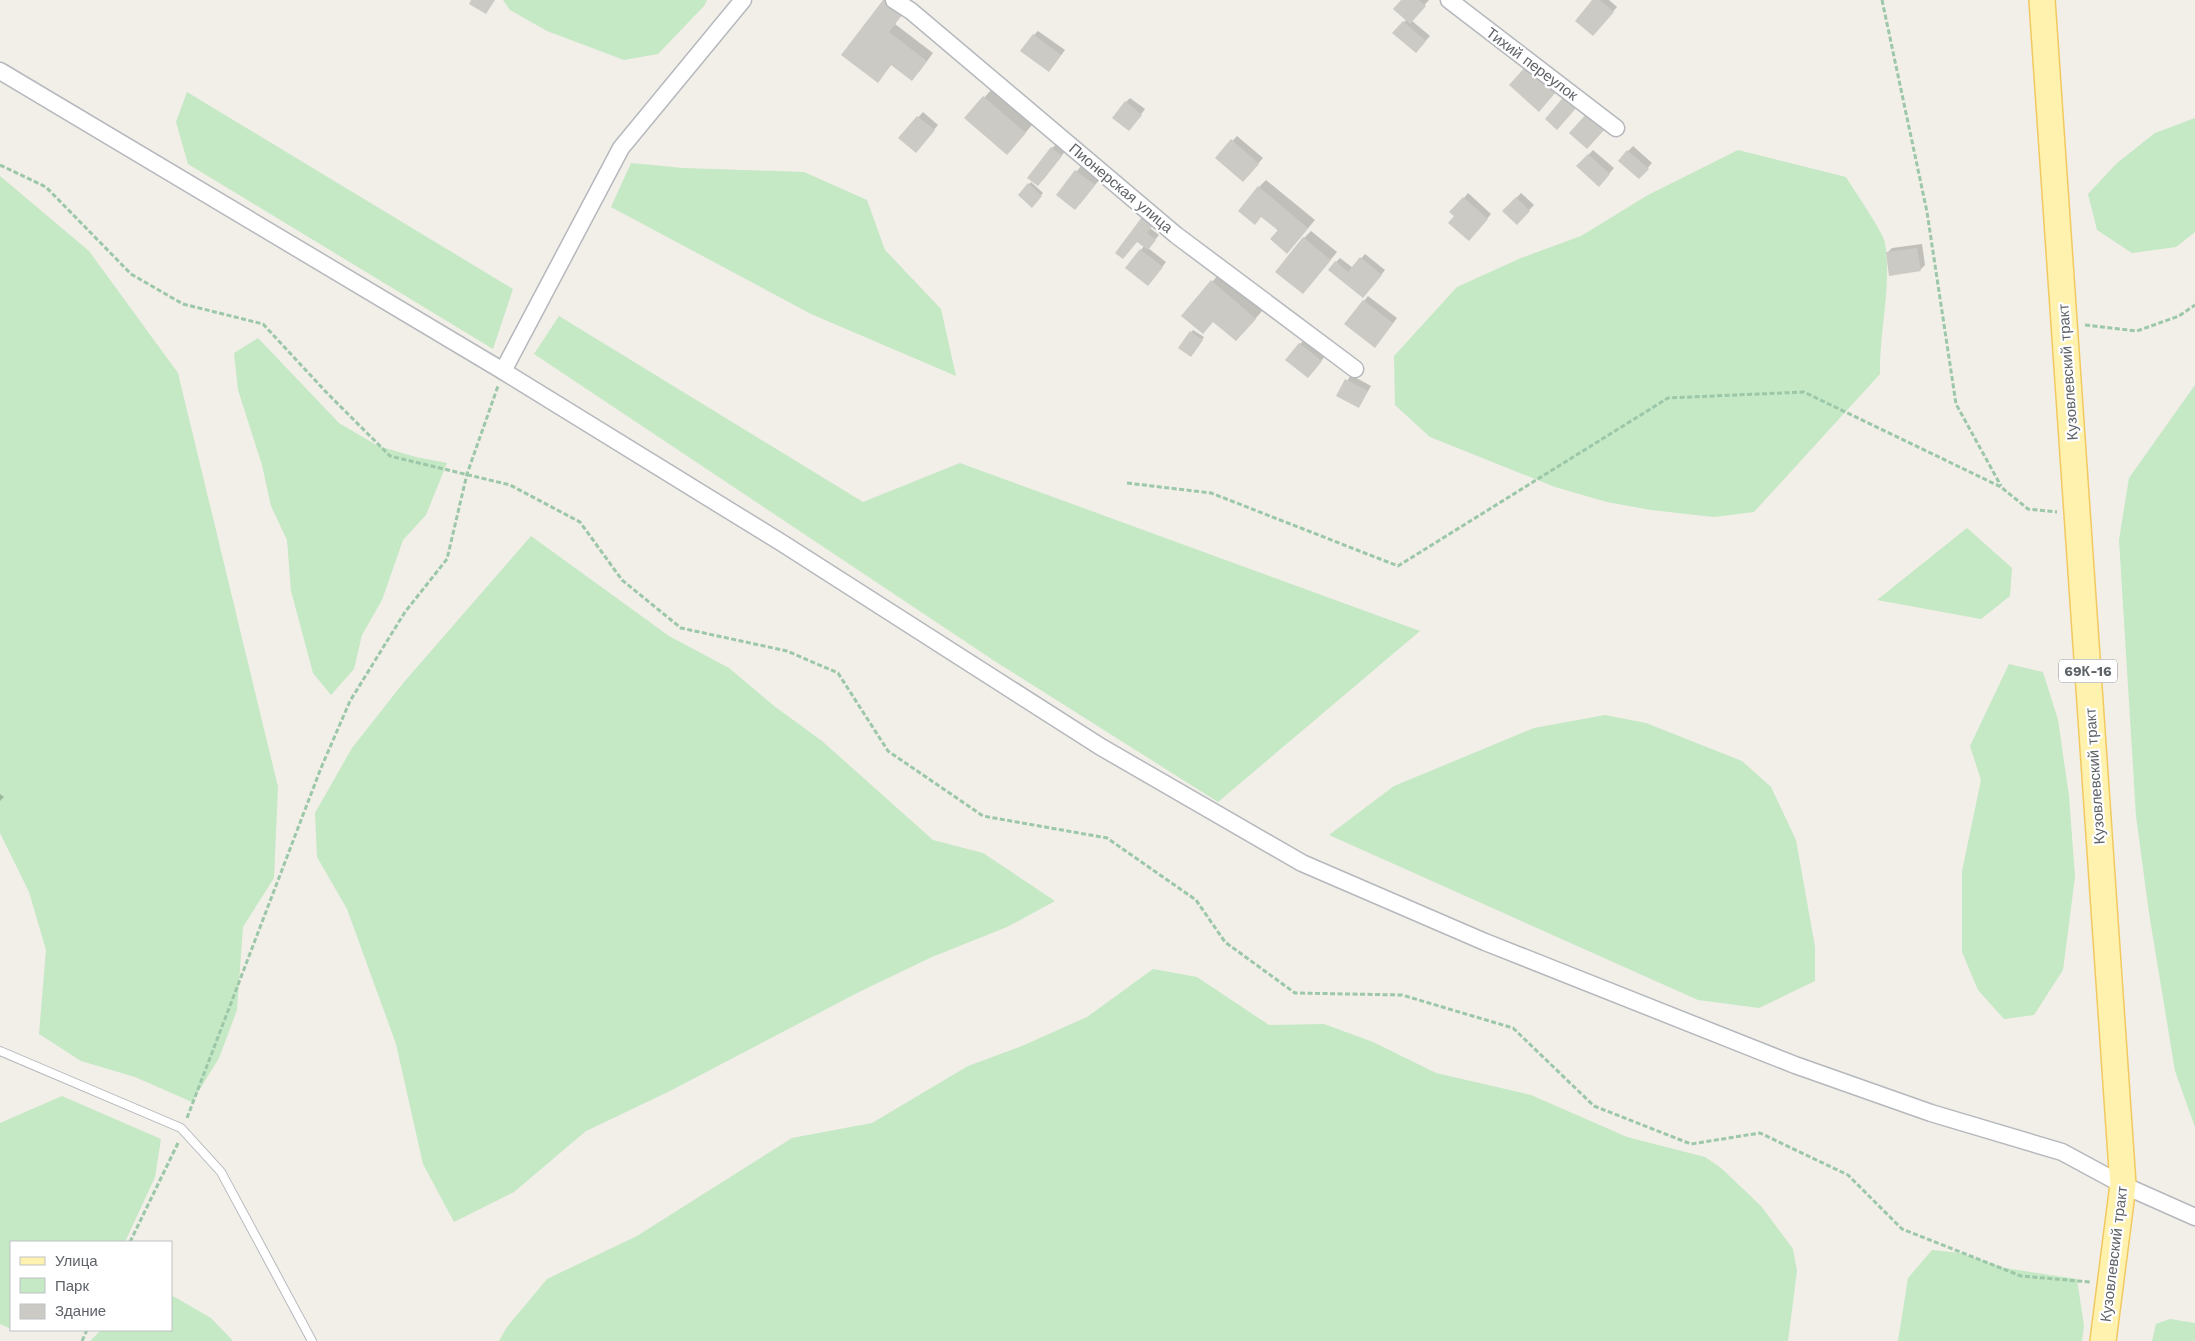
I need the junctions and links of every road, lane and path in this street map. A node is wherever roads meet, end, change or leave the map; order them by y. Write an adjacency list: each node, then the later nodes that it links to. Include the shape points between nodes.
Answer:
1 (743, 0): 12 (street, via 621,148)
2 (894, 0): 11 (street, Пионерская улица, via 1176,235)
3 (1449, 0): 7 (street, Тихий переулок)
4 (1882, 0): 15 (path, via 1927,212 1956,404)
5 (2042, 0): 10 (main road, Кузовлевский тракт / 69К-16)
6 (0, 71): 12 (street)
7 (1616, 128)
8 (0, 165): 13 (path, via 46,187 131,274 183,304 263,324 390,456)
9 (2195, 305): 10 (path, via 2179,316 2137,331)
10 (2064, 323): 16 (main road, Кузовлевский тракт / 69К-16)
11 (1355, 369)
12 (503, 371): 13 (path); 19 (street, via 782,543 1101,748 1302,863 1485,942 1795,1065 1930,1113 2062,1152)
13 (468, 474): 18 (path, via 447,559 405,612 355,693 321,768); 22 (path, via 510,485 580,522 622,580 681,628 787,651 838,673 888,750 983,816 1107,838 1196,900 1225,942 1295,993 1402,995 1513,1028 1594,1106 1691,1144 1760,1133 1848,1175 1902,1229 2021,1276)
14 (1127, 482): 15 (path, via 1211,493 1398,566 1668,398 1804,392)
15 (2001, 487): 16 (path, via 2028,509)
16 (2078, 514): 19 (main road, Кузовлевский тракт / 69К-16)
17 (0, 1051): 18 (lane)
18 (182, 1129): 21 (path, via 171,1159); 23 (lane, via 221,1172)
19 (2124, 1185): 20 (street); 22 (main road, Кузовлевский тракт / 69К-16)
20 (2195, 1217)
21 (130, 1241)
22 (2111, 1284): 24 (main road, Кузовлевский тракт / 69К-16)
23 (312, 1341)
24 (2104, 1341)

